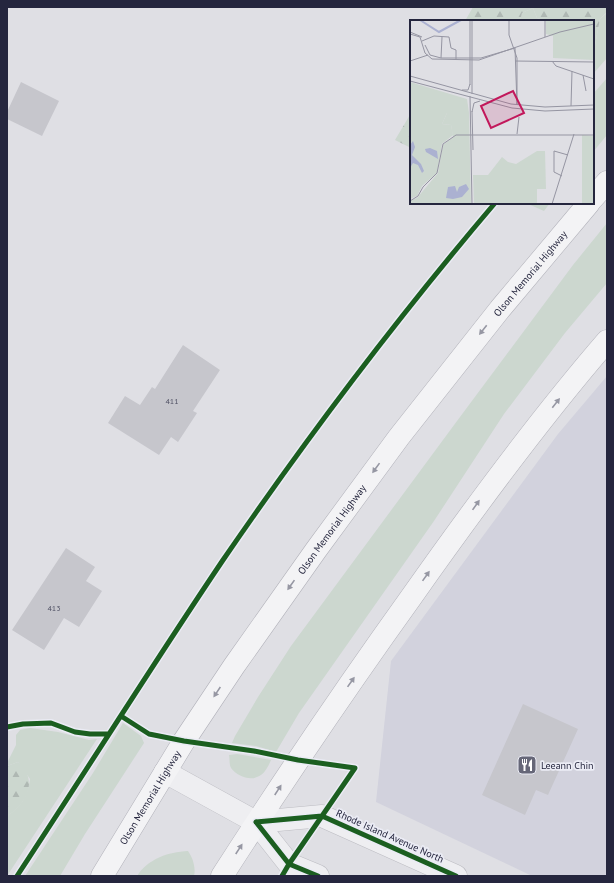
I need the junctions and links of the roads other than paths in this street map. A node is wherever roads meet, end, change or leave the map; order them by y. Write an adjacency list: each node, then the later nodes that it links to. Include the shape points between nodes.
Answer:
1 (607, 182): 2 (highway)
2 (594, 197)
3 (588, 204): 5 (highway, Olson Memorial Highway, one-way to 5, via 500,309 399,437 234,666)
4 (607, 340): 6 (highway, one-way to 4, via 338,700 482,496)
5 (166, 772): 6 (street); 7 (highway, Olson Memorial Highway)
6 (256, 822): 8 (highway, one-way to 6); 9 (street, via 289,864); 10 (street, Rhode Island Avenue North, via 322,816)
7 (102, 876)
8 (222, 876)
9 (318, 876)
10 (456, 876)

